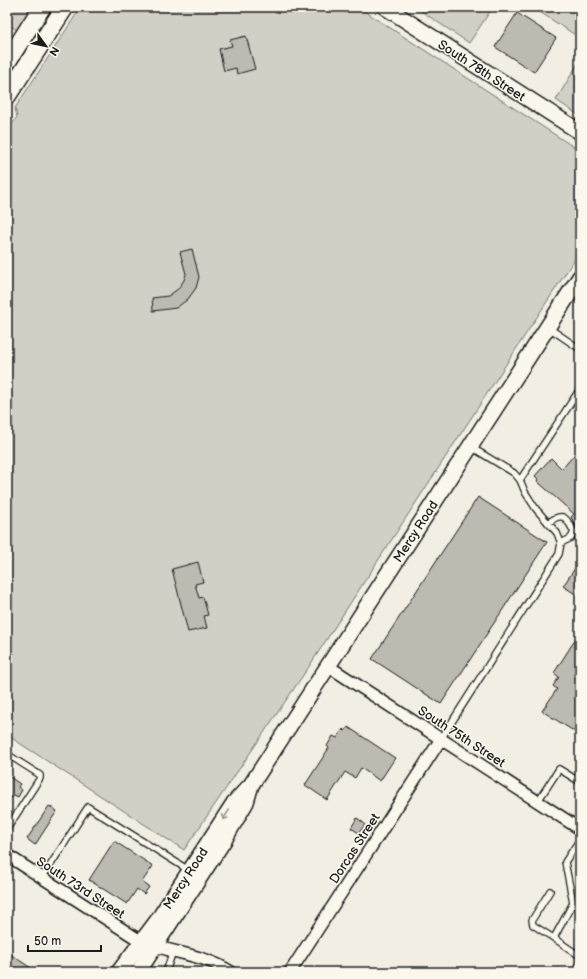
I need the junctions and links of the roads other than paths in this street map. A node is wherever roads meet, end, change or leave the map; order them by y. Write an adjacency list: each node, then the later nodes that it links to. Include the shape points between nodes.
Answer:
1 (42, 7): 4 (main road)
2 (65, 7): 5 (main road)
3 (385, 7): 6 (main road, South 78th Street)
4 (7, 62)
5 (7, 96)
6 (580, 132)
7 (580, 277): 8 (main road, Mercy Road)
8 (547, 327): 9 (lane); 11 (main road, Mercy Road)
9 (580, 349)
10 (580, 389): 12 (lane)
11 (470, 446): 12 (lane, via 514,473); 15 (main road, Mercy Road)
12 (520, 480): 13 (lane)
13 (548, 523): 14 (lane, via 557,533); 14 (lane, via 556,517 568,520 574,532 571,538)
14 (561, 543): 16 (lane, via 559,554)
15 (328, 666): 16 (street, South 75th Street); 19 (main road, Mercy Road)
16 (441, 739): 20 (street, South 75th Street); 39 (street, Dorcas Street)
17 (7, 754): 21 (lane, via 40,775 40,778)
18 (580, 782): 20 (lane, via 559,769)
19 (252, 785): 25 (main road, Mercy Road, one-way to 25, via 234,803); 31 (main road, Mercy Road, via 246,802 224,840)
20 (538, 801): 22 (street, South 75th Street)
21 (7, 829)
22 (580, 829)
23 (580, 839): 28 (lane, via 565,862)
24 (7, 854): 26 (street, South 73rd Street)
25 (190, 871): 26 (lane, via 88,807); 31 (main road, Mercy Road)
26 (42, 878): 31 (street, South 73rd Street)
27 (550, 891): 30 (lane, via 532,920 533,925)
28 (573, 903): 29 (lane); 30 (lane)
29 (580, 908)
30 (555, 939): 33 (lane)
31 (148, 944): 32 (street, South 73rd Street); 35 (main road, Mercy Road); 36 (main road, Mercy Road)
32 (173, 951): 37 (lane); 38 (street, South 73rd Street, via 203,958)
33 (580, 955)
34 (580, 963): 40 (lane)
35 (119, 972)
36 (138, 972)
37 (166, 972)
38 (231, 972)
39 (290, 972)
40 (575, 972)

